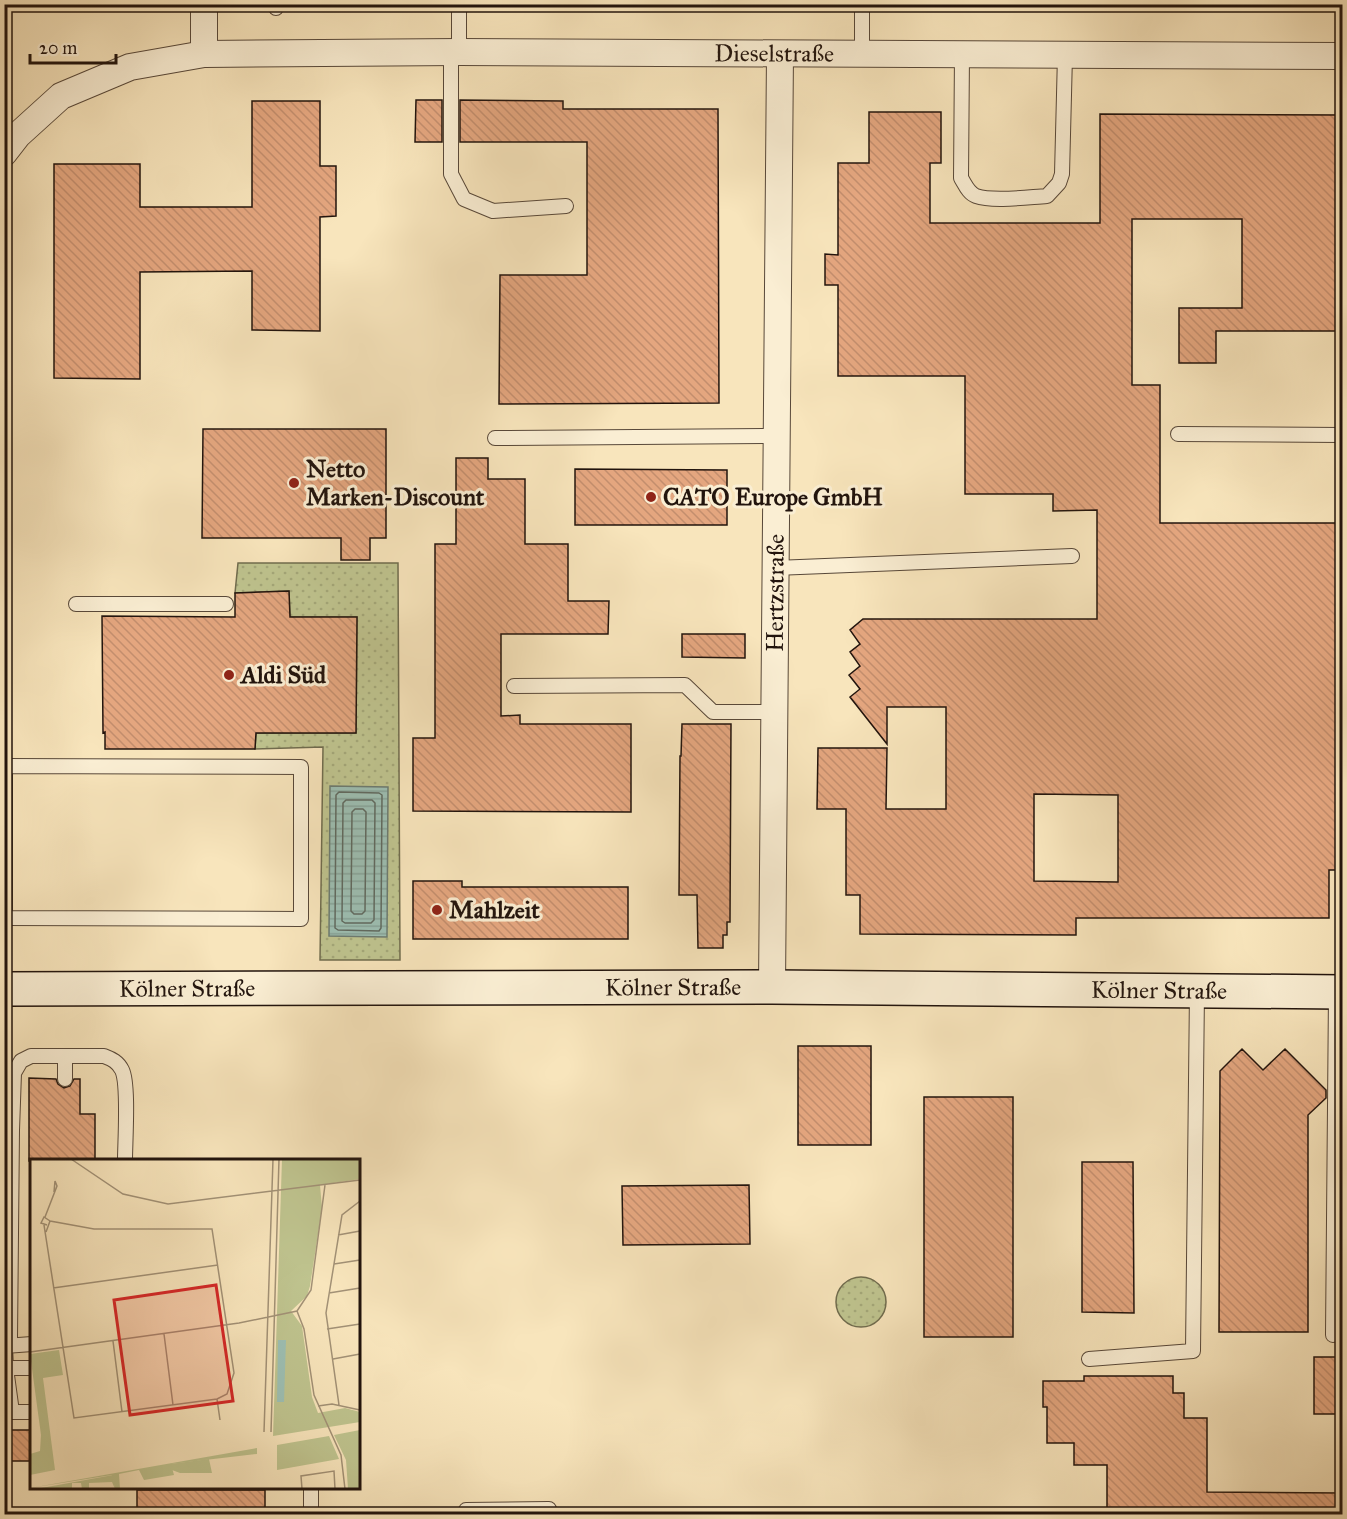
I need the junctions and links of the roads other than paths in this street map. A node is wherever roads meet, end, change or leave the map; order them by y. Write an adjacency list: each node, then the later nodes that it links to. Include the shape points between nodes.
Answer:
1 (204, 4): 5 (street)
2 (459, 4): 4 (lane)
3 (862, 4): 7 (lane)
4 (455, 52): 5 (street, Dieselstraße); 6 (street, Dieselstraße); 12 (lane, via 451,174 464,199 493,211)
5 (204, 54): 11 (street, Dieselstraße, via 130,67 61,96)
6 (780, 54): 7 (street, Dieselstraße); 15 (street, Hertzstraße)
7 (862, 54): 8 (street, Dieselstraße)
8 (962, 54): 9 (street, Dieselstraße); 9 (lane, via 961,178 976,196 1018,198 1047,196 1062,174)
9 (1065, 55): 10 (street, Dieselstraße)
10 (1342, 56)
11 (4, 153)
12 (566, 206)
13 (1178, 434): 14 (lane)
14 (1342, 435)
15 (776, 436): 16 (lane); 18 (street, Hertzstraße)
16 (495, 438)
17 (1072, 556): 18 (lane)
18 (775, 568): 22 (street, Hertzstraße)
19 (76, 604): 20 (lane)
20 (226, 604)
21 (514, 686): 22 (lane, via 685,686 713,712)
22 (774, 712): 24 (street, Hertzstraße)
23 (5, 766): 23 (lane, via 301,767 301,919 5,918)
24 (772, 987): 25 (street, Kölner Straße); 26 (street, Kölner Straße)
25 (4, 989)
26 (1197, 991): 27 (street, Kölner Straße); 35 (lane, via 1193,1351)
27 (1339, 992): 32 (lane)
28 (65, 1056): 29 (lane); 30 (lane, via 31,1056 21,1061 14,1073); 31 (lane, via 104,1056 119,1064 125,1078)
29 (65, 1078)
30 (8, 1130): 34 (lane, via 10,1338)
31 (125, 1159)
32 (1333, 1335)
33 (30, 1344): 34 (lane)
34 (5, 1346): 36 (lane)
35 (1089, 1359)
36 (5, 1368): 37 (lane); 38 (lane, via 12,1412)
37 (30, 1368)
38 (30, 1412)
39 (311, 1490): 41 (lane)
40 (549, 1509): 42 (lane, via 466,1510)
41 (311, 1515)
42 (466, 1515)

